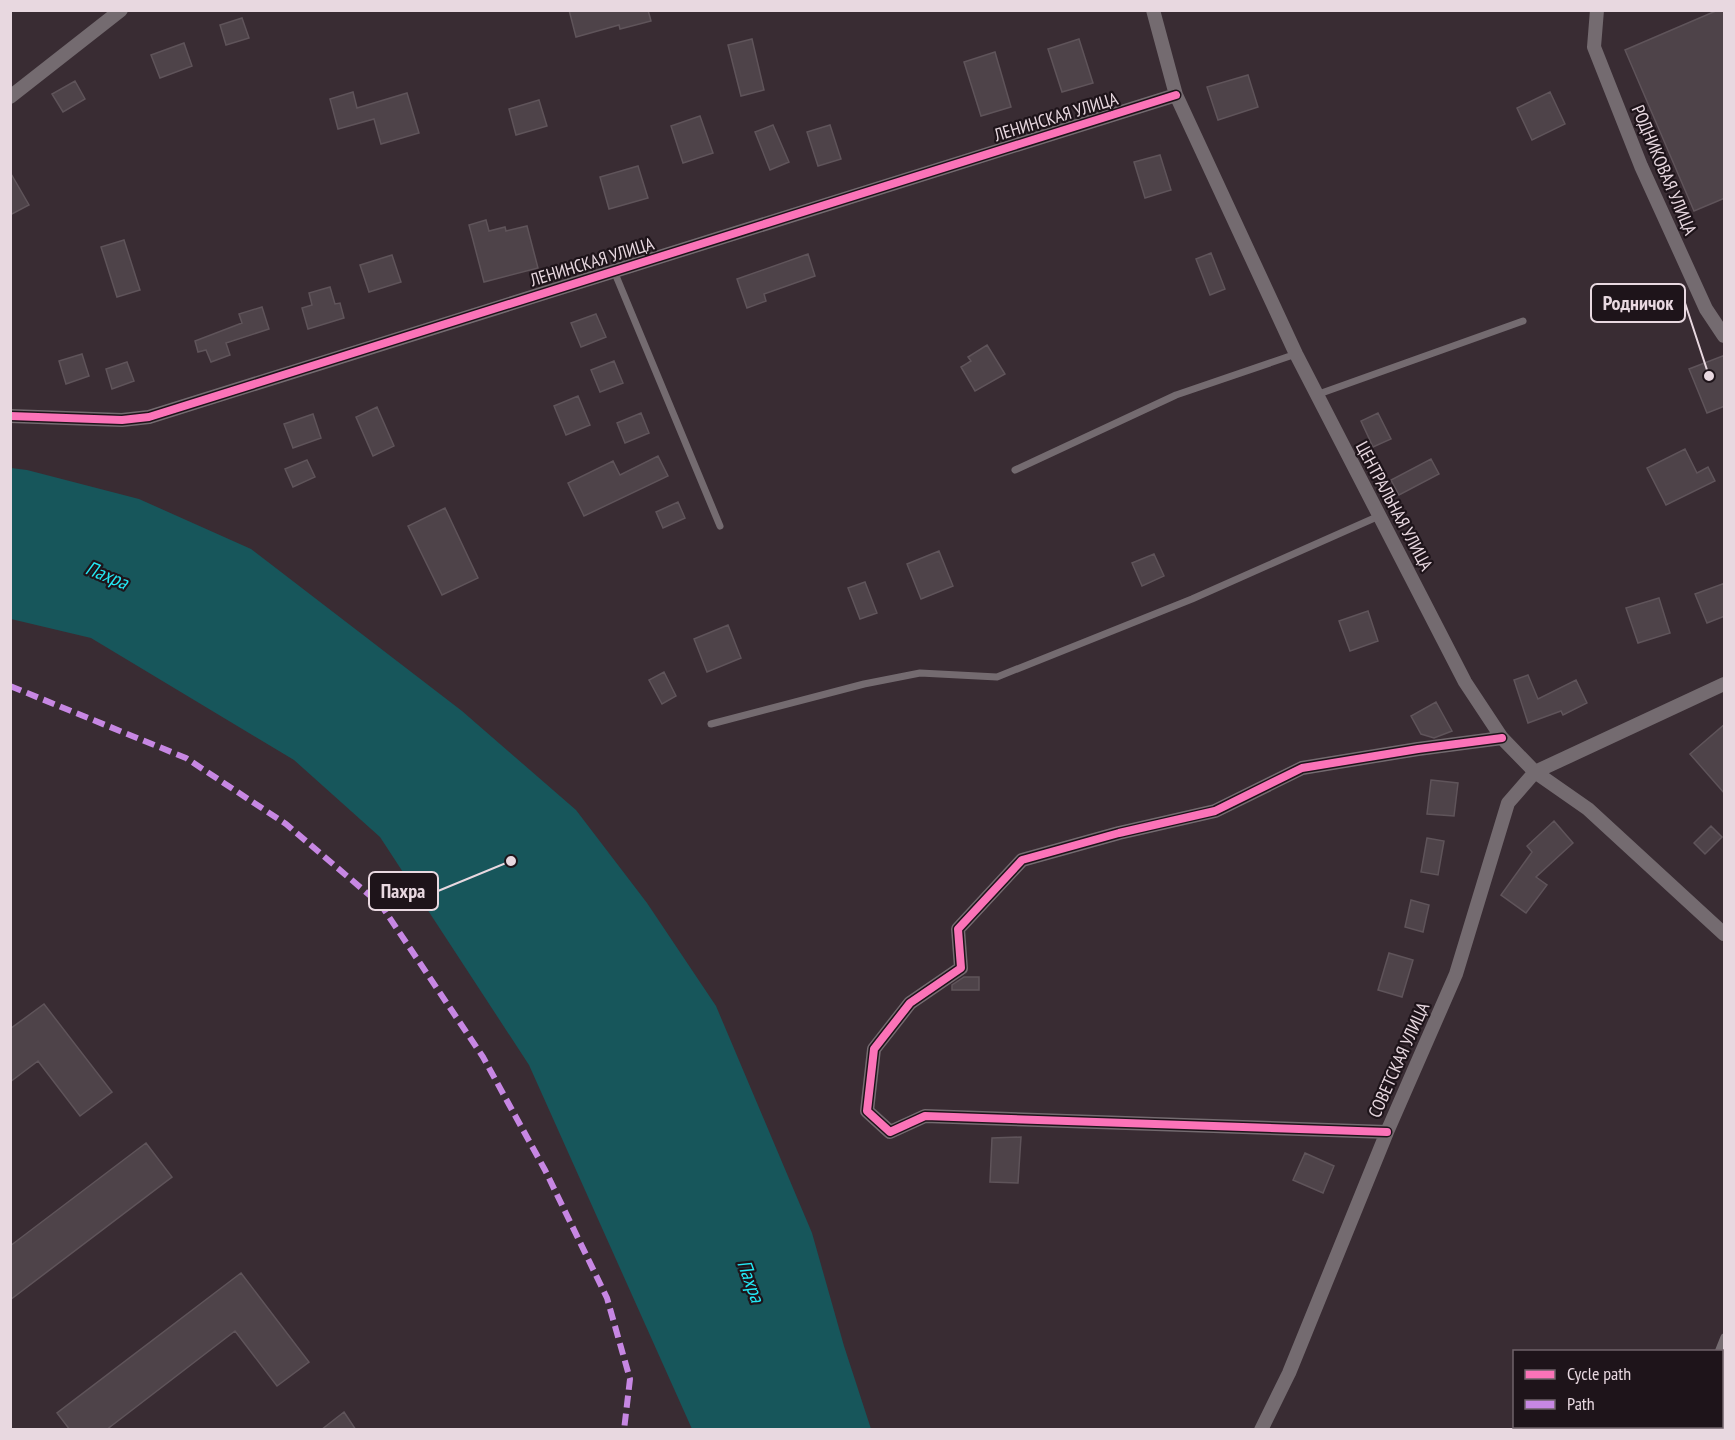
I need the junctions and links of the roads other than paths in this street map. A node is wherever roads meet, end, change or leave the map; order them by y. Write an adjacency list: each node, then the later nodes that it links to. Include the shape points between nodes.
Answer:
1 (121, 10): 5 (street)
2 (1153, 10): 4 (street, ЦЕНТРАЛЬНАЯ УЛИЦА)
3 (1597, 10): 8 (street, РОДНИКОВАЯ УЛИЦА, via 1594,47 1641,166 1692,279)
4 (1176, 95): 6 (street, ЛЕНИНСКАЯ УЛИЦА); 9 (street, ЦЕНТРАЛЬНАЯ УЛИЦА)
5 (10, 97)
6 (614, 271): 11 (street, ЛЕНИНСКАЯ УЛИЦА, via 149,417 122,420); 14 (lane)
7 (1523, 321): 10 (lane)
8 (1725, 336)
9 (1296, 354): 10 (street, ЦЕНТРАЛЬНАЯ УЛИЦА); 12 (lane, via 1176,395)
10 (1316, 395): 13 (street, ЦЕНТРАЛЬНАЯ УЛИЦА)
11 (10, 416)
12 (1015, 470)
13 (1379, 516): 16 (lane, via 1192,599 997,677 920,673); 17 (street, ЦЕНТРАЛЬНАЯ УЛИЦА, via 1465,682)
14 (720, 526)
15 (1725, 684): 18 (street)
16 (711, 724)
17 (1502, 738): 18 (street, ЦЕНТРАЛЬНАЯ УЛИЦА); 20 (street, via 1302,768 1215,812 1023,860 958,928 961,968 910,1003 874,1049 867,1111 890,1132 925,1116)
18 (1535, 772): 19 (street, ЦЕНТРАЛЬНАЯ УЛИЦА, via 1588,809); 20 (street, СОВЕТСКАЯ УЛИЦА, via 1508,803 1456,974)
19 (1725, 934)
20 (1387, 1132): 21 (street, СОВЕТСКАЯ УЛИЦА)
21 (1262, 1430)

